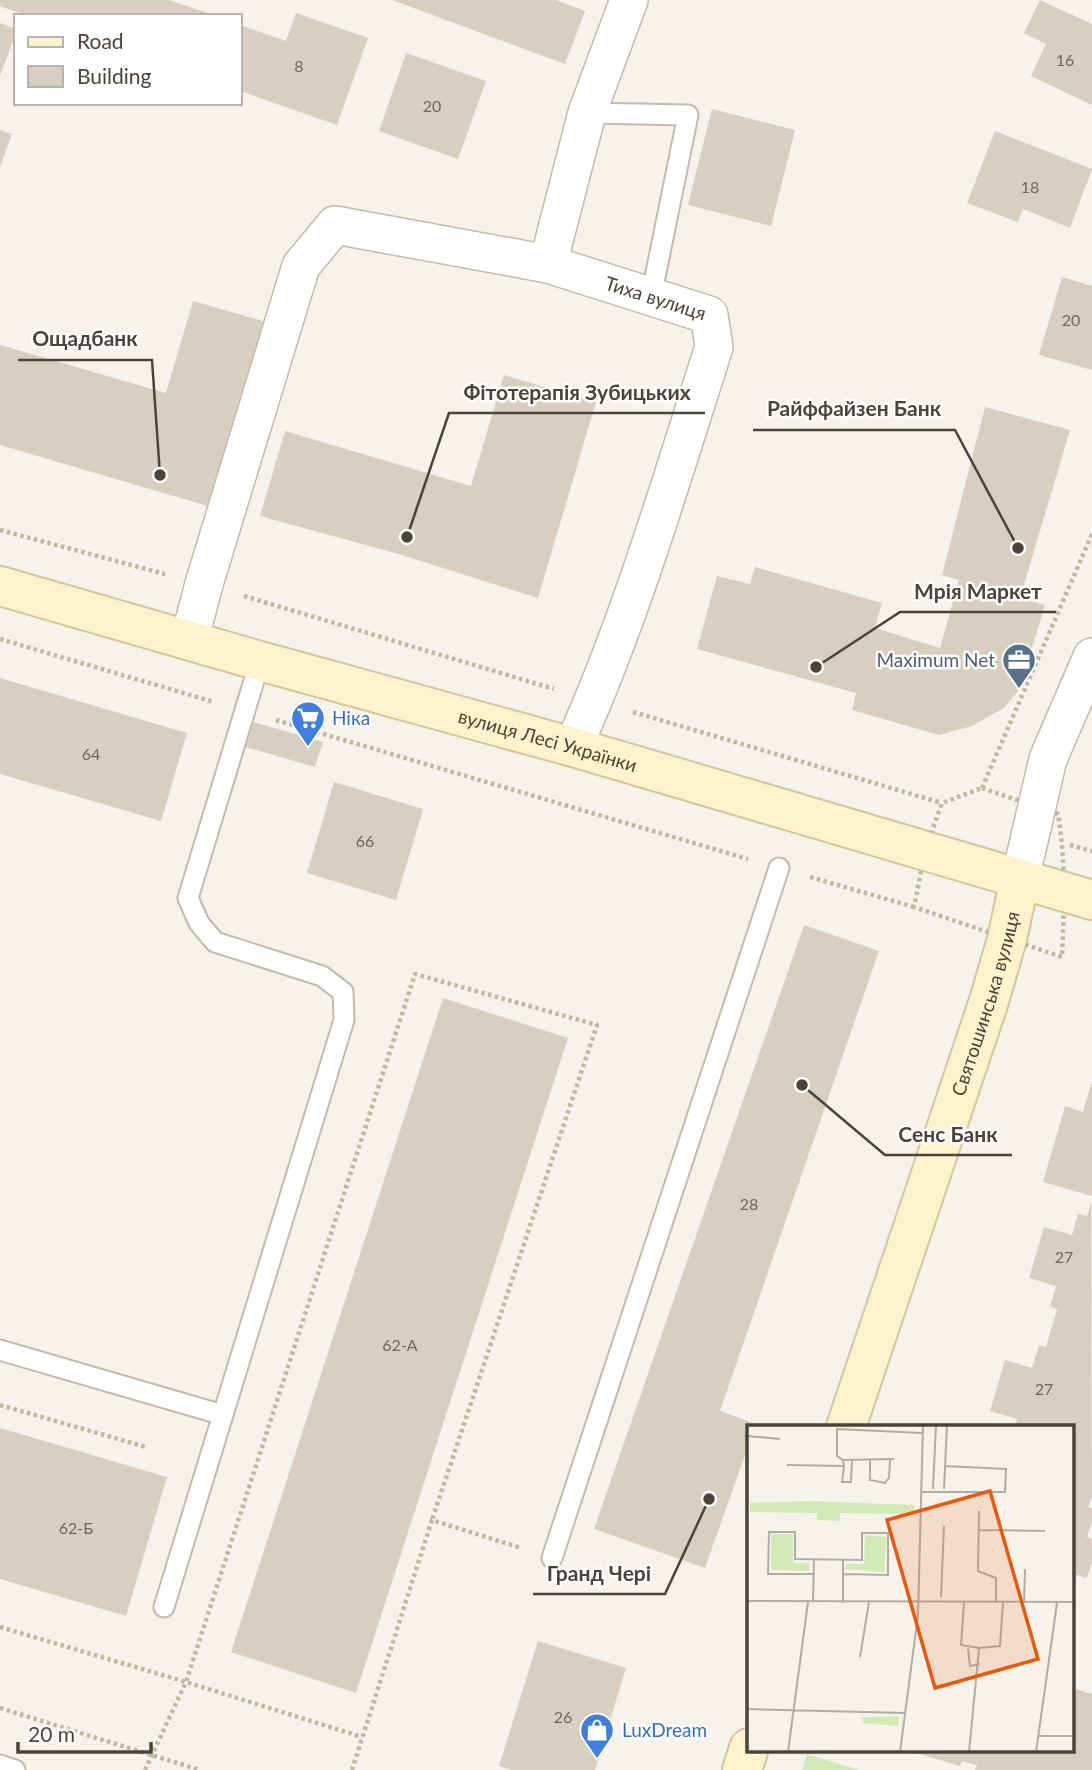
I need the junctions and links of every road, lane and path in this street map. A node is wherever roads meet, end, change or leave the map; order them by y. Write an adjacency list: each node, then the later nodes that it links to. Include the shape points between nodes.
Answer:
1 (629, 0): 2 (street)
2 (587, 113): 3 (street); 4 (lane, via 688,115)
3 (548, 264): 4 (street, Тиха вулиця); 7 (street, Тиха вулиця, via 335,225 301,266)
4 (651, 297): 13 (street, Тиха вулиця, via 709,315 714,346 650,547)
5 (0, 530): 7 (path)
6 (1092, 534): 16 (path)
7 (204, 584): 10 (street); 13 (path)
8 (0, 586): 10 (street, вулиця Лесі Українки)
9 (0, 639): 14 (path)
10 (189, 641): 12 (street, вулиця Лесі Українки)
11 (1092, 657): 21 (street, Святошинська вулиця, via 1048,759)
12 (260, 661): 14 (lane); 15 (street, вулиця Лесі Українки)
13 (594, 701): 15 (street, Тиха вулиця); 17 (path)
14 (246, 711): 20 (path); 26 (lane, via 188,898 199,923 215,942 322,976 343,992 344,1020)
15 (573, 747): 21 (street, вулиця Лесі Українки)
16 (982, 788)
17 (942, 803)
18 (1062, 842): 19 (path)
19 (1092, 851)
20 (779, 868): 23 (path); 30 (lane)
21 (1020, 879): 22 (street, вулиця Лесі Українки); 27 (street, Святошинська вулиця, via 989,1001)
22 (1092, 900)
23 (914, 907)
24 (0, 1350): 26 (lane)
25 (0, 1405): 28 (path)
26 (223, 1415): 31 (lane)
27 (853, 1424)
28 (146, 1447)
29 (432, 1520): 30 (path); 33 (path, via 597,1025 415,974); 35 (path)
30 (552, 1558)
31 (164, 1607)
32 (0, 1627): 33 (path)
33 (186, 1682): 35 (path); 37 (path)
34 (0, 1708): 37 (path)
35 (362, 1737): 42 (path)
36 (748, 1752): 43 (street)
37 (152, 1755): 40 (path); 41 (path)
38 (0, 1765): 39 (lane)
39 (15, 1770)
40 (145, 1770)
41 (200, 1770)
42 (352, 1770)
43 (742, 1770)

